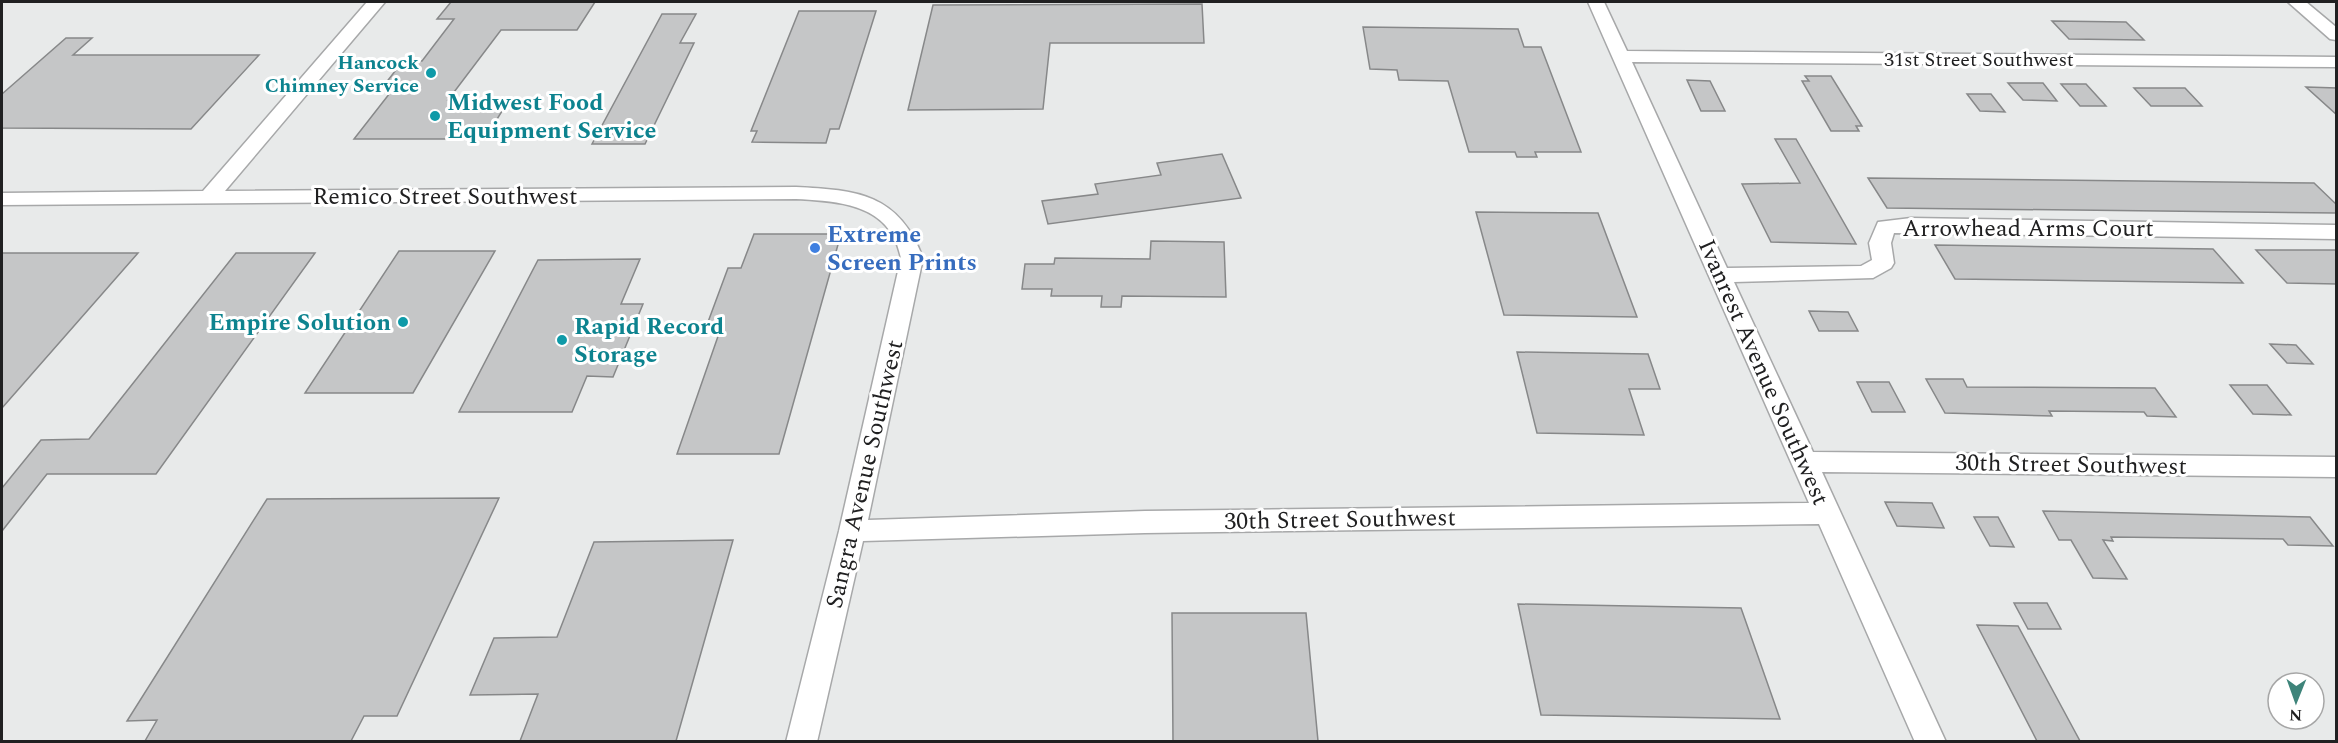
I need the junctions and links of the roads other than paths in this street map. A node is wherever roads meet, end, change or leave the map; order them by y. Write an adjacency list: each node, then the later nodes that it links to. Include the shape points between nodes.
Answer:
1 (376, 2): 7 (street)
2 (1596, 2): 5 (street, Ivanrest Avenue Southwest)
3 (2296, 2): 4 (street)
4 (2337, 35)
5 (1621, 56): 6 (street, 31st Street Southwest); 11 (street, Ivanrest Avenue Southwest)
6 (2337, 62)
7 (209, 197): 8 (street, Remico Street Southwest); 9 (street, Remico Street Southwest, via 808,194 865,202)
8 (2, 199)
9 (885, 213): 15 (street, Sangra Avenue Southwest, via 903,230 912,258)
10 (2337, 232): 11 (street, Arrowhead Arms Court, via 1911,225 1886,227 1880,243 1884,263 1864,273)
11 (1720, 275): 12 (street, Ivanrest Avenue Southwest)
12 (1805, 462): 13 (street, 30th Street Southwest); 14 (street, Ivanrest Avenue Southwest)
13 (2337, 467)
14 (1828, 513): 15 (street, 30th Street Southwest, via 1145,522); 17 (street, Ivanrest Avenue Southwest)
15 (852, 531): 16 (street, Sangra Avenue Southwest)
16 (801, 741)
17 (1931, 741)

